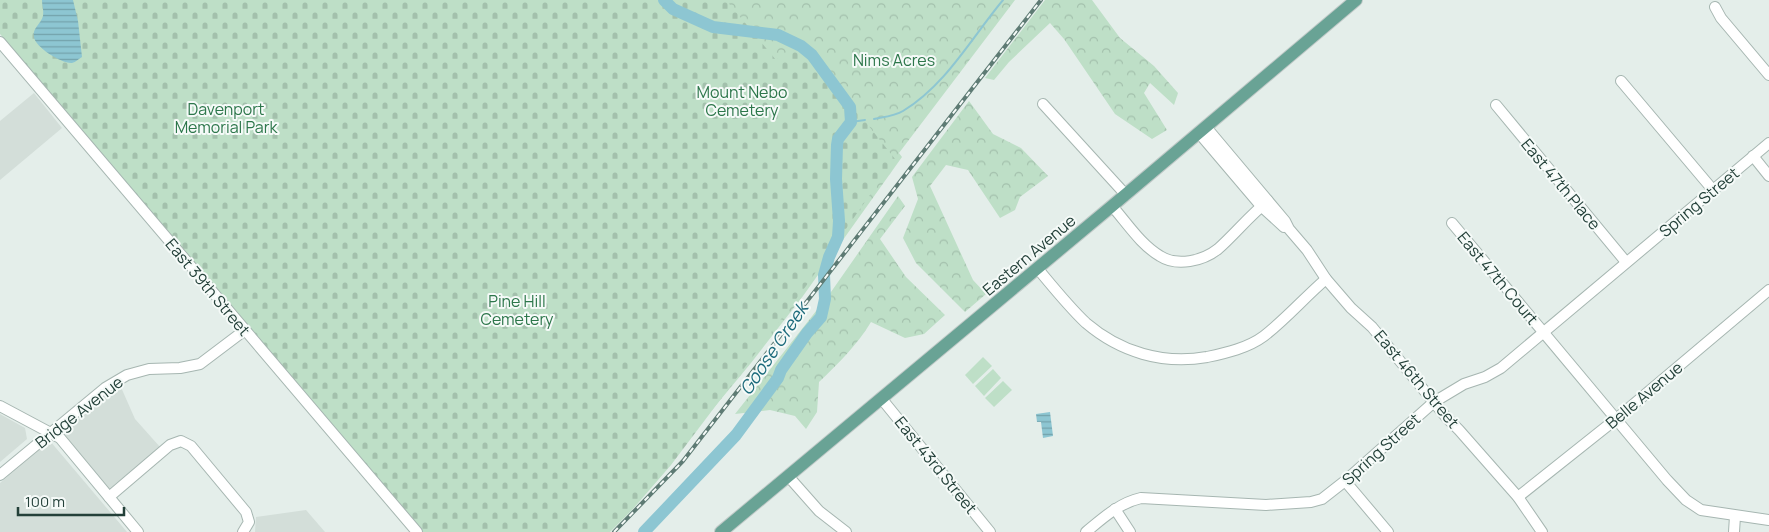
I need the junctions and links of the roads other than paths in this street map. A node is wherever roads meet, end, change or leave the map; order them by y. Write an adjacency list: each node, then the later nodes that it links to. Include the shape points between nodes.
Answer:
1 (1356, 0): 8 (main road, Eastern Avenue)
2 (1715, 7): 4 (street)
3 (0, 42): 21 (street, East 39th Street)
4 (1769, 75)
5 (1621, 81): 12 (street)
6 (1043, 104): 13 (street)
7 (1496, 105): 17 (street, East 47th Place)
8 (1203, 130): 13 (main road, Eastern Avenue); 14 (street, East 46th Street)
9 (1769, 143): 10 (street, Spring Street)
10 (1753, 156): 11 (street); 12 (street, Spring Street)
11 (1769, 176)
12 (1713, 190): 17 (street, Spring Street)
13 (1126, 195): 15 (main road, Eastern Avenue)
14 (1264, 204): 15 (street, via 1217,249 1192,261 1161,257 1142,241); 19 (street, East 46th Street, via 1285,221)
15 (1112, 206): 18 (main road, Eastern Avenue)
16 (1452, 223): 22 (street, East 47th Court)
17 (1626, 262): 22 (street, Spring Street)
18 (1038, 269): 19 (street, via 1085,322 1120,347 1150,356 1182,360 1213,356 1246,346 1263,336); 23 (main road, Eastern Avenue)
19 (1326, 278): 24 (street, East 46th Street, via 1372,327)
20 (1769, 290): 26 (street, Belle Avenue)
21 (245, 330): 27 (street, Bridge Avenue, via 200,364 149,369 127,375 105,388); 36 (street, East 39th Street)
22 (1544, 332): 24 (street, Spring Street, via 1494,374 1464,384); 26 (street, East 47th Court)
23 (882, 398): 29 (main road, Eastern Avenue); 41 (street, East 43rd Street)
24 (1434, 402): 30 (street, Spring Street); 32 (street, East 46th Street)
25 (0, 406): 27 (street)
26 (1616, 419): 32 (street, Belle Avenue); 34 (street, East 47th Court, via 1686,500 1701,510)
27 (50, 432): 28 (street, Bridge Avenue); 31 (street, via 60,438)
28 (0, 475)
29 (788, 476): 39 (main road, Eastern Avenue); 40 (street, via 819,511)
30 (1345, 481): 33 (street, Spring Street, via 1322,499 1311,502 1266,505 1141,498); 44 (street)
31 (109, 497): 37 (street); 38 (street, via 170,445 181,441 191,446 246,512 249,522)
32 (1518, 497): 45 (street, East 46th Street)
33 (1114, 509): 42 (street, Spring Street); 43 (street)
34 (1735, 516): 35 (street, East 47th Court); 46 (street)
35 (1769, 520)
36 (411, 530)
37 (138, 532)
38 (242, 532)
39 (721, 532)
40 (846, 532)
41 (990, 532)
42 (1086, 532)
43 (1130, 532)
44 (1388, 532)
45 (1542, 532)
46 (1734, 532)

